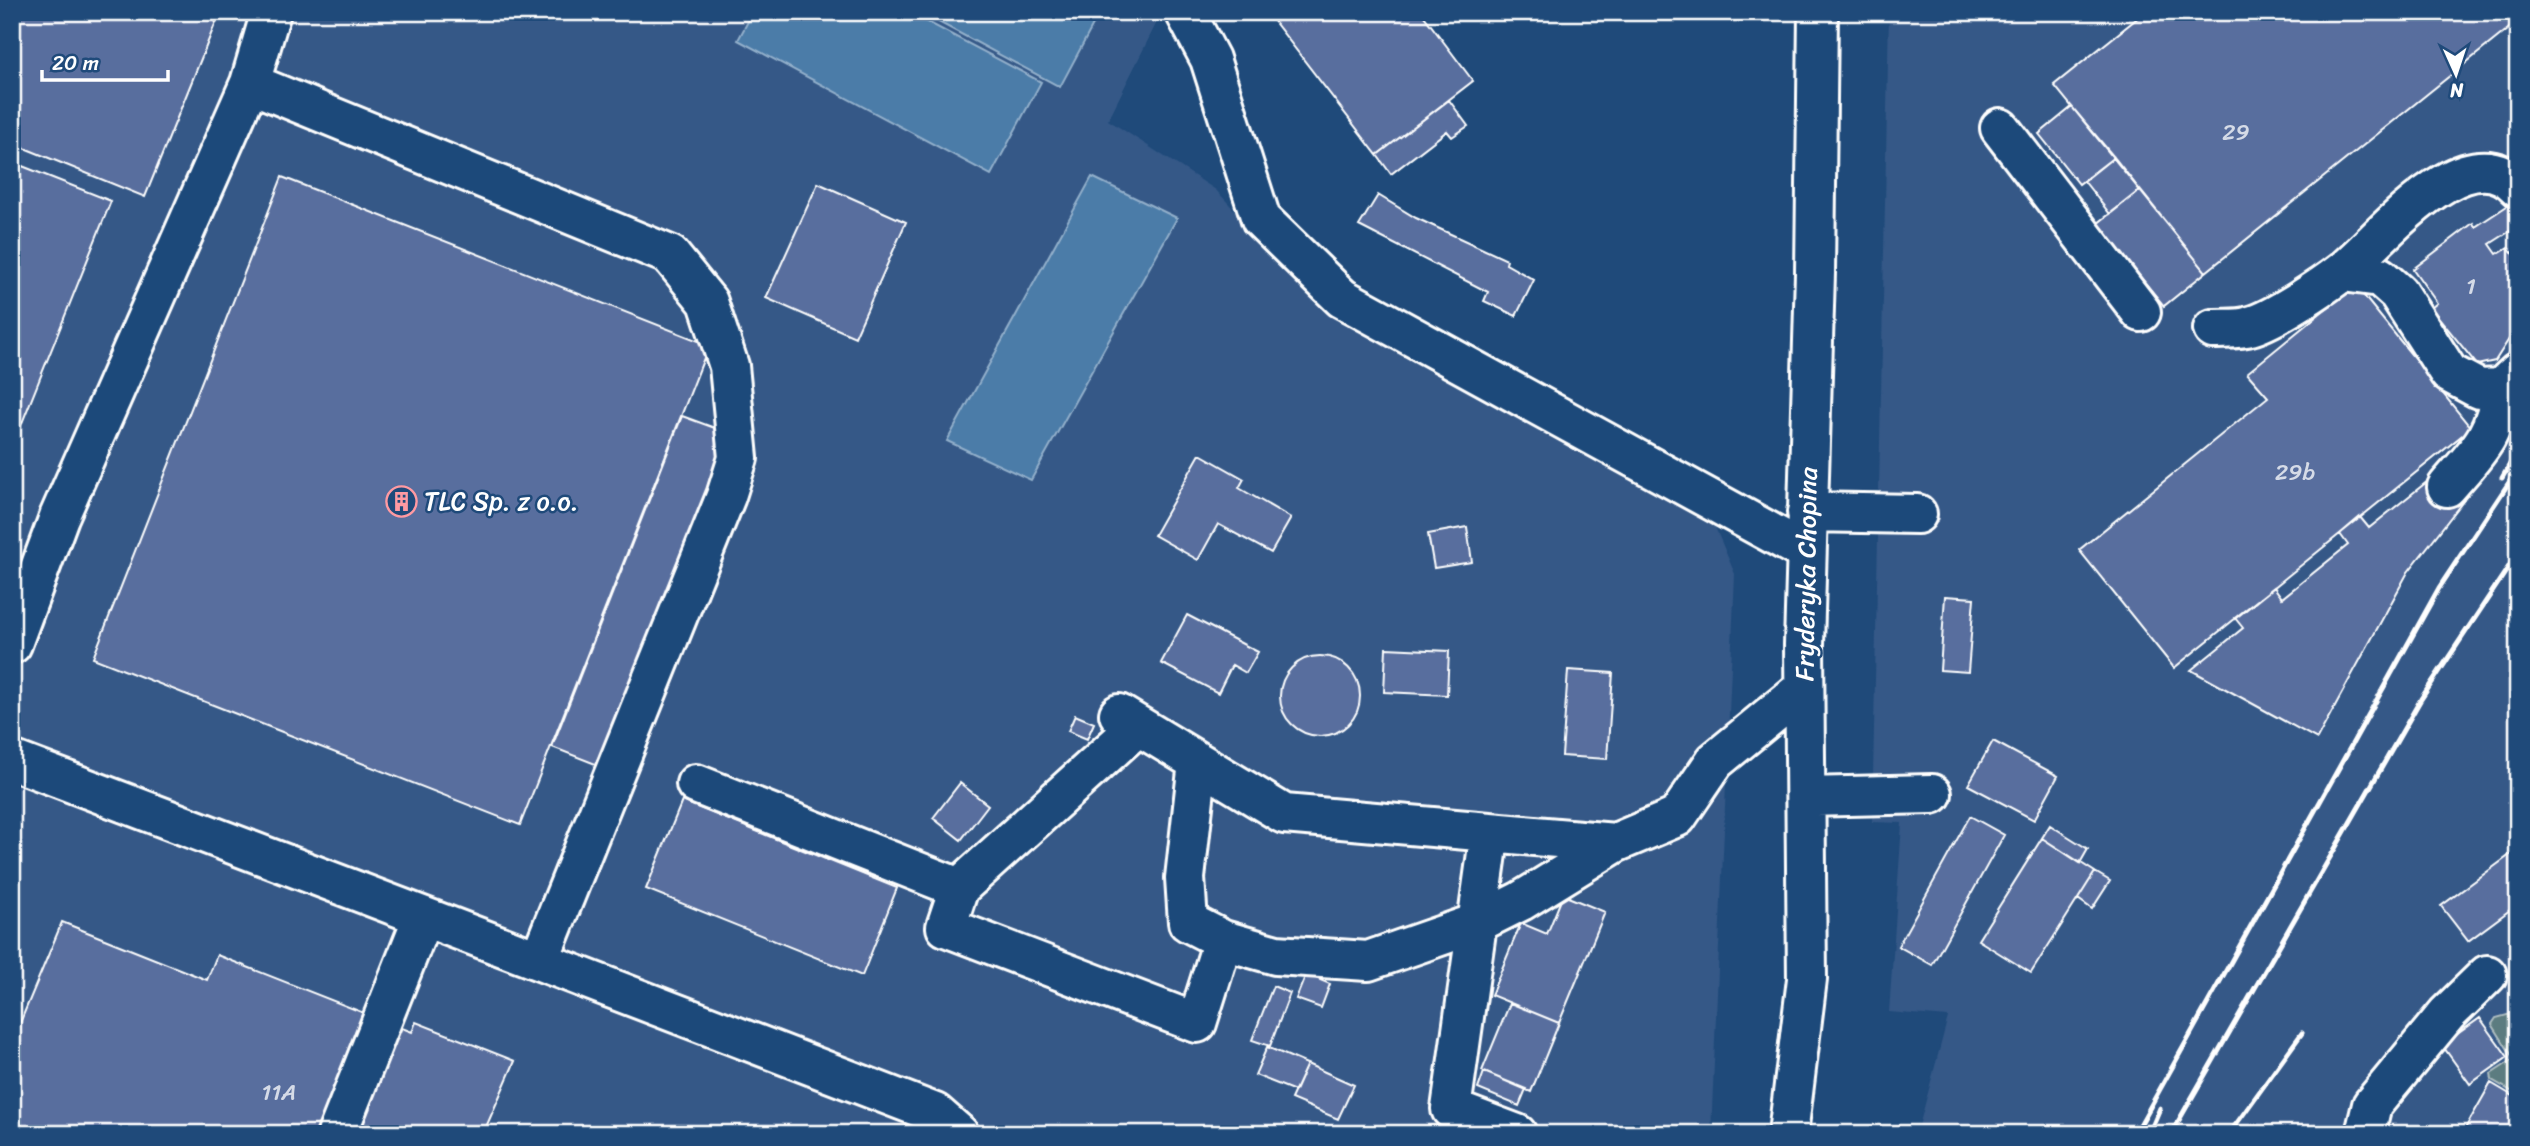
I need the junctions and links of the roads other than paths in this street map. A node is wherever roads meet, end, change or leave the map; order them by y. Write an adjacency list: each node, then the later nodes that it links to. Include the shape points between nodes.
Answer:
1 (271, 12): 4 (street)
2 (1185, 12): 14 (street, via 1210,59 1261,219 1342,298)
3 (1818, 12): 12 (street, Fryderyka Chopina)
4 (250, 83): 15 (street, via 59,517); 28 (street, via 670,255 708,302 729,366 738,457)
5 (2000, 128): 8 (street)
6 (2518, 187): 7 (street, via 2509,177 2473,169 2428,192)
7 (2343, 272): 9 (street, via 2251,326); 10 (street, via 2380,277 2398,293 2449,373 2479,389)
8 (2141, 312)
9 (2213, 329)
10 (2510, 380): 11 (street, via 2484,445)
11 (2447, 487)
12 (1807, 512): 13 (street); 14 (street, Fryderyka Chopina)
13 (1917, 514)
14 (1806, 552): 16 (street, Fryderyka Chopina)
15 (12, 644)
16 (1804, 688): 21 (street, Fryderyka Chopina); 23 (street, via 1715,761 1677,817)
17 (12, 760): 25 (street)
18 (1198, 762): 22 (street, via 1284,814); 24 (street, via 1128,720); 27 (street, via 1185,877 1188,922)
19 (696, 784): 24 (street)
20 (1933, 794): 21 (street)
21 (1805, 797): 33 (street, Fryderyka Chopina, via 1807,979)
22 (1490, 832): 23 (street); 26 (street)
23 (1615, 843): 26 (street)
24 (959, 888): 27 (street, via 946,927 1197,1023)
25 (423, 918): 28 (street); 30 (street)
26 (1477, 923): 27 (street, via 1368,961 1276,955); 32 (street, via 1451,1109)
27 (1223, 940)
28 (540, 958): 31 (street, via 935,1113)
29 (2487, 975): 34 (street, via 2447,1014 2372,1105)
30 (337, 1134)
31 (959, 1134)
32 (1517, 1134)
33 (1788, 1134)
34 (2365, 1134)

